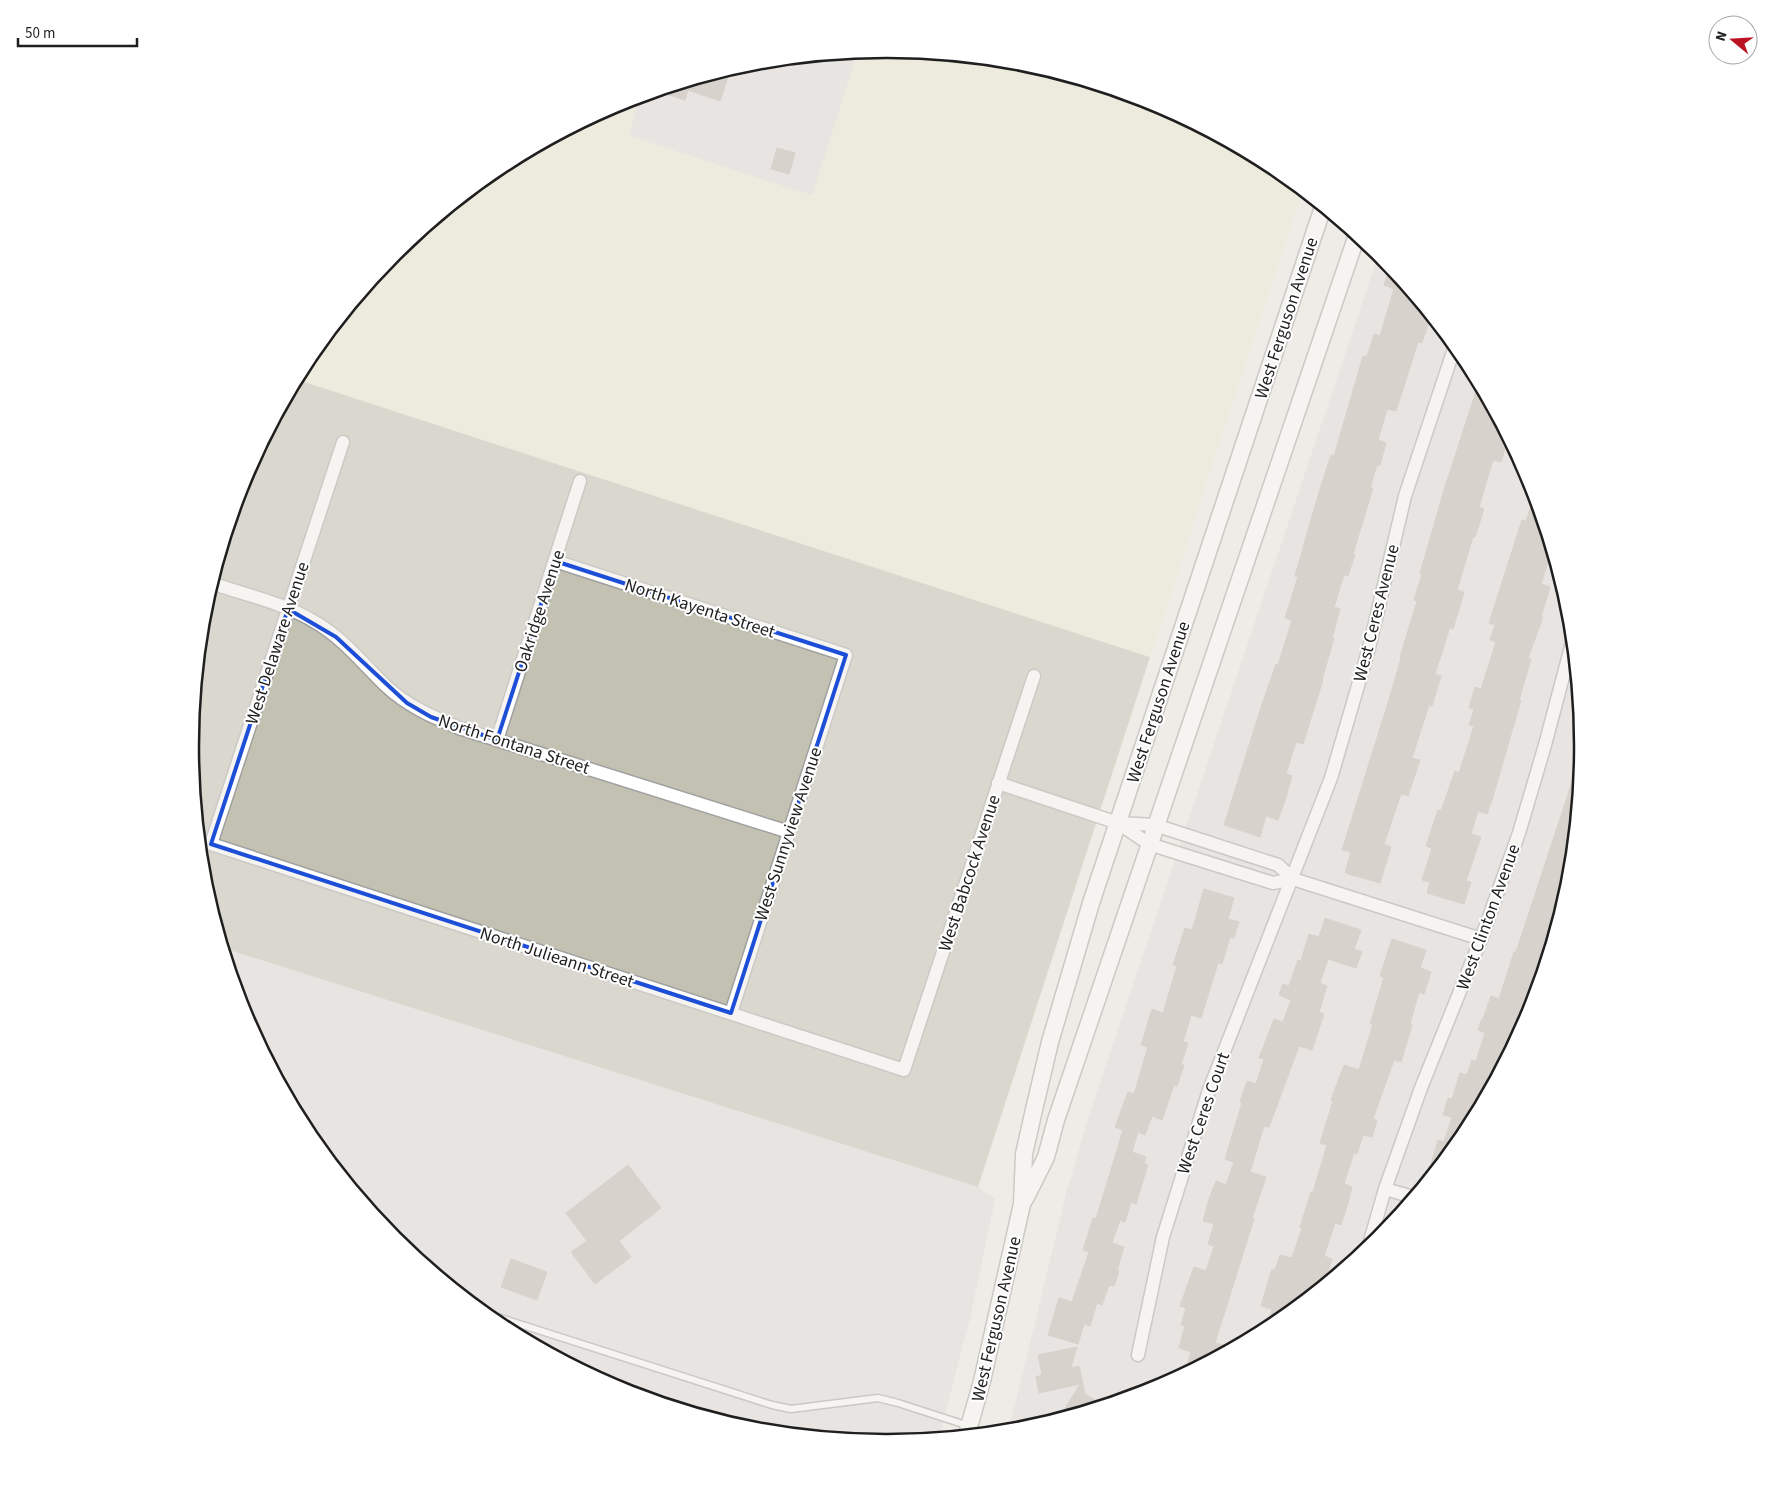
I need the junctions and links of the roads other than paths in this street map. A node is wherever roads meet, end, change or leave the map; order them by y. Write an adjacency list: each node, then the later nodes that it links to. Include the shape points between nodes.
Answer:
1 (1321, 213): 14 (street, West Ferguson Avenue)
2 (1354, 242): 15 (street, West Ferguson Avenue)
3 (1452, 354): 19 (street, West Ceres Avenue, via 1406,496 1369,648 1331,778)
4 (342, 442): 8 (street, West Delaware Avenue)
5 (580, 481): 6 (street, Oakridge Avenue)
6 (555, 561): 9 (street, North Kayenta Street); 12 (street, Oakridge Avenue)
7 (218, 585): 8 (street, North Fontana Street)
8 (288, 609): 12 (street, North Fontana Street, via 336,637 407,703 431,716); 17 (street, West Delaware Avenue)
9 (846, 655): 16 (street, West Sunnyview Avenue)
10 (1569, 657): 20 (street, West Clinton Avenue, via 1519,833)
11 (1034, 676): 13 (street, West Babcock Avenue)
12 (497, 740): 16 (street, North Fontana Street)
13 (998, 783): 14 (street); 22 (street, West Babcock Avenue)
14 (1118, 823): 15 (street); 18 (street); 25 (street, West Ferguson Avenue, via 1071,967 1043,1068 1024,1154)
15 (1155, 825): 18 (street, West Ferguson Avenue); 19 (street, via 1278,865)
16 (789, 832): 21 (street, West Sunnyview Avenue)
17 (210, 844): 21 (street, North Julieann Street)
18 (1149, 844): 19 (street, via 1272,883); 25 (street, West Ferguson Avenue, via 1046,1157)
19 (1292, 879): 20 (street); 28 (street, West Ceres Court, via 1209,1090 1164,1237)
20 (1481, 939): 23 (street, West Clinton Avenue, via 1421,1088)
21 (731, 1013): 22 (street, North Julieann Street)
22 (904, 1070)
23 (1385, 1189): 24 (street); 26 (street, West Clinton Avenue)
24 (1406, 1196)
25 (1022, 1204): 30 (street, West Ferguson Avenue)
26 (1372, 1233)
27 (508, 1320): 29 (lane, via 772,1405 791,1409 878,1398)
28 (1138, 1355)
29 (966, 1429)
30 (969, 1429)

